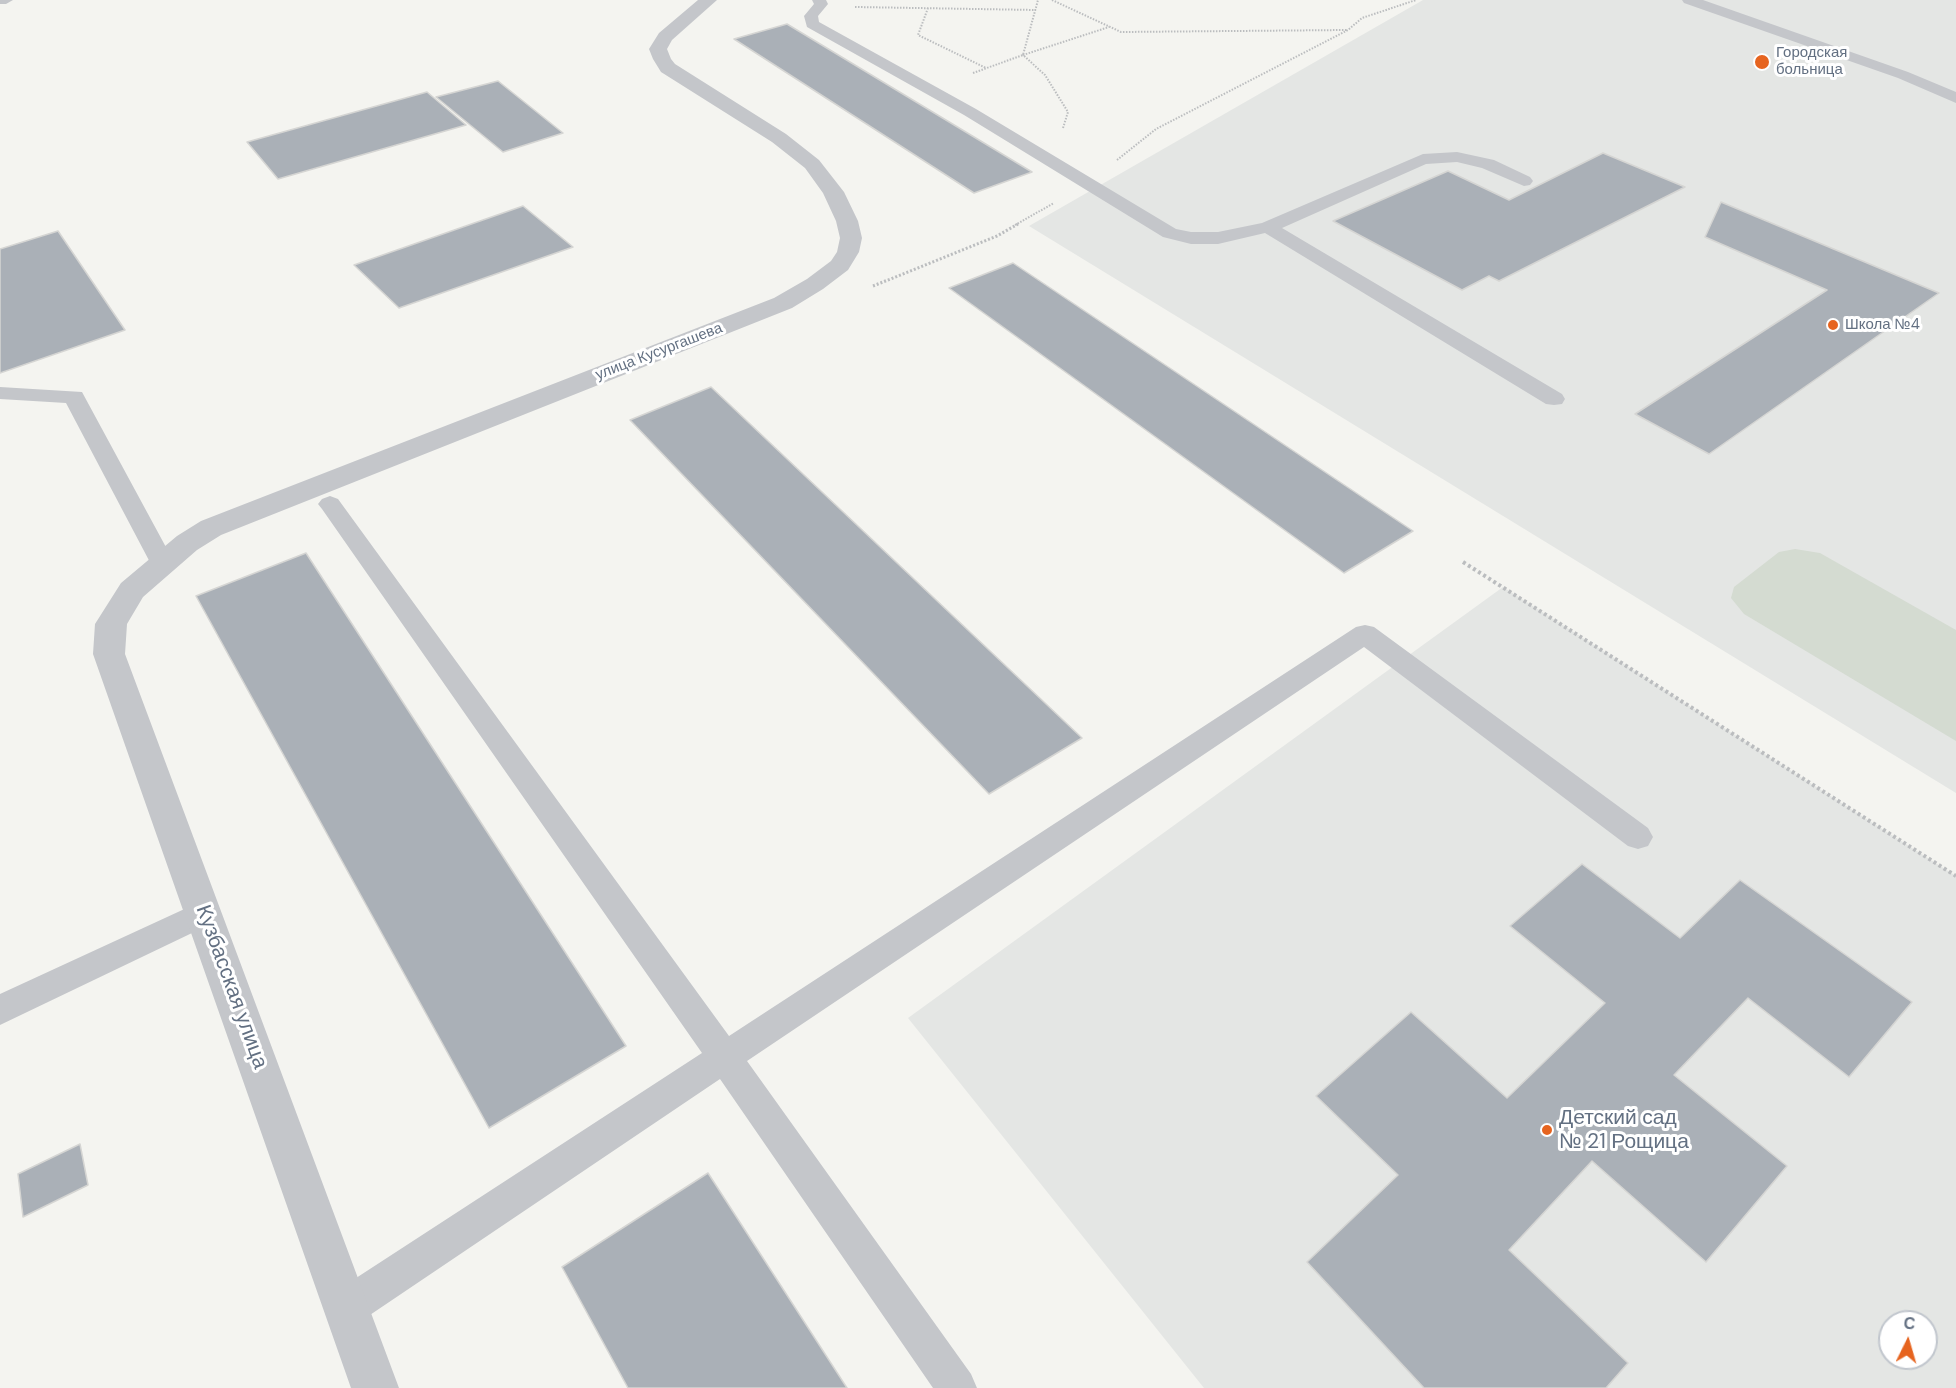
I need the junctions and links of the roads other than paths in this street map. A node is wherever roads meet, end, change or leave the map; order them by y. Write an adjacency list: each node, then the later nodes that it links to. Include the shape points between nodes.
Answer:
1 (0, 0): 2 (lane)
2 (6, 0)
3 (708, 0): 12 (street, улица Кусургашева, via 665,37 658,49 662,59 668,68 779,138 812,164 833,192 847,221 851,238 840,265 783,303 247,512 211,528)
4 (1689, 0): 6 (lane, via 1904,75)
5 (819, 3): 8 (lane, via 811,16 812,24 1170,233 1218,238)
6 (1956, 98)
7 (1524, 181): 8 (lane, via 1488,164 1457,157 1423,159)
8 (1268, 227): 10 (lane)
9 (0, 393): 12 (lane, via 74,397)
10 (1554, 399)
11 (330, 504): 17 (lane)
12 (162, 562): 13 (street, улица Кусургашева)
13 (132, 590): 15 (street, Кузбасская улица, via 111,624 109,654)
14 (1638, 837): 17 (lane, via 1365,634)
15 (204, 913): 16 (lane); 18 (street, Кузбасская улица)
16 (0, 1010)
17 (724, 1057): 18 (lane); 20 (lane)
18 (347, 1307): 19 (street, Кузбасская улица)
19 (375, 1388)
20 (957, 1388)

